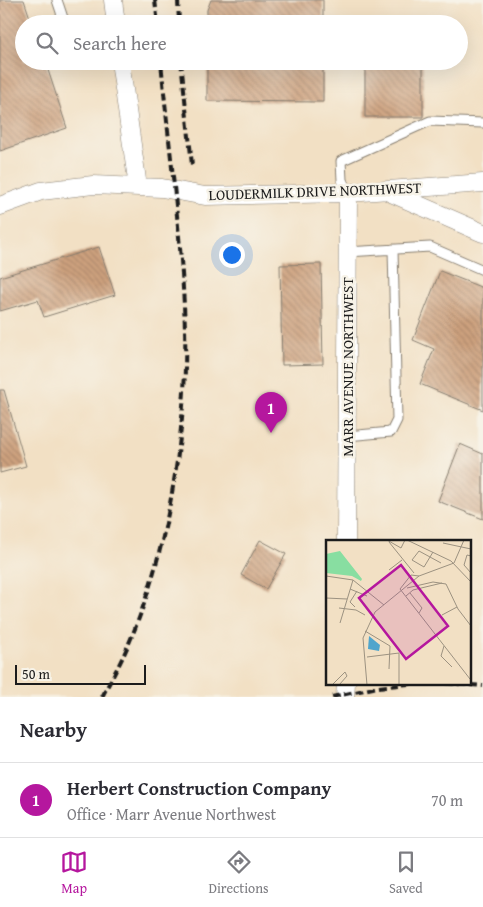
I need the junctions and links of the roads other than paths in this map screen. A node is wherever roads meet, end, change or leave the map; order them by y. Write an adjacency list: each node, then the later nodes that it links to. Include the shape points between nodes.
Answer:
1 (57, 0): 3 (lane)
2 (113, 0): 4 (street)
3 (63, 15)
4 (115, 15)
5 (121, 70): 8 (street)
6 (483, 123): 10 (lane, via 430,121 341,161 342,180)
7 (483, 183): 9 (street, LOUDERMILK DRIVE NORTHWEST)
8 (138, 187): 10 (street, LOUDERMILK DRIVE NORTHWEST, via 205,196); 11 (street, LOUDERMILK DRIVE NORTHWEST, via 68,187)
9 (384, 190): 10 (street, LOUDERMILK DRIVE NORTHWEST); 12 (street)
10 (348, 192): 14 (street, MARR AVENUE NORTHWEST)
11 (0, 206)
12 (483, 233)
13 (393, 249): 14 (lane); 15 (lane, via 430,247); 16 (lane, via 397,420 391,432)
14 (348, 252): 16 (street, MARR AVENUE NORTHWEST)
15 (483, 270)
16 (347, 436): 17 (street, MARR AVENUE NORTHWEST)
17 (346, 540)
18 (346, 684): 19 (street)
19 (346, 697)

